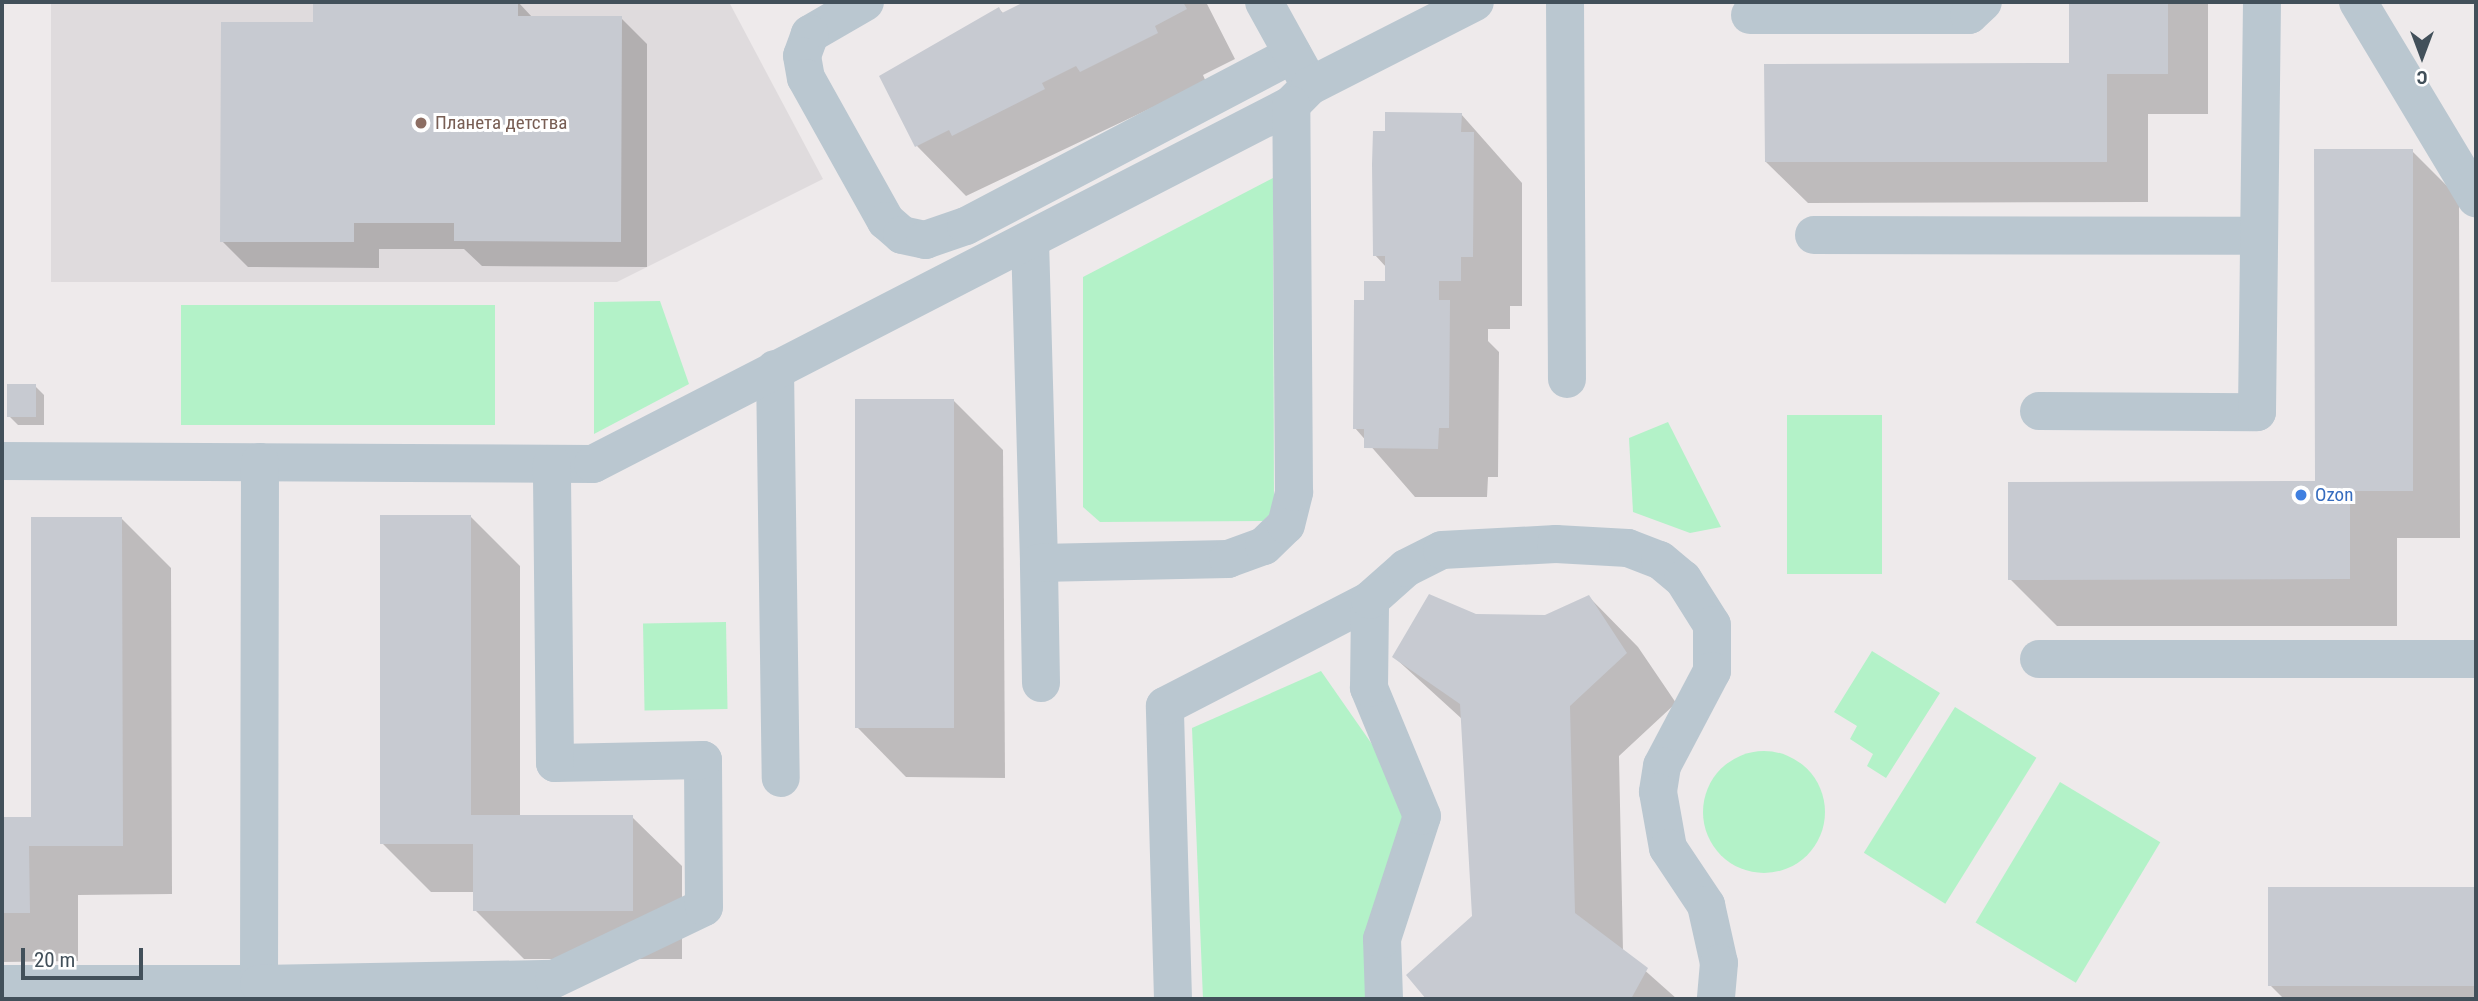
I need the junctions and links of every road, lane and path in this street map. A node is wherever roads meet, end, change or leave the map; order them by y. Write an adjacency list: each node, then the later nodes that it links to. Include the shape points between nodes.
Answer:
1 (865, 2): 9 (street, via 810,34 802,56 806,78 886,221 902,235 925,240)
2 (1264, 2): 9 (street)
3 (1475, 2): 9 (street)
4 (1565, 2): 15 (street)
5 (1983, 2): 8 (street, via 1969,15)
6 (2262, 2): 12 (street)
7 (2358, 2): 10 (street)
8 (1750, 15)
9 (1298, 82): 13 (street); 20 (street, via 1294,492 1286,525 1264,546 1228,559)
10 (2476, 198)
11 (1814, 235): 12 (street)
12 (2258, 236): 16 (street, via 2257,412)
13 (1030, 240): 14 (street); 20 (street)
14 (775, 369): 19 (street, via 593,464); 25 (street)
15 (1567, 379)
16 (2039, 411)
17 (2, 461): 18 (street)
18 (260, 462): 19 (street); 27 (street)
19 (552, 464): 27 (street, via 555,763 703,760 704,907 554,979)
20 (1039, 563): 24 (street)
21 (1370, 600): 28 (street, via 1165,706); 29 (street, via 1369,688 1422,816 1382,939); 30 (street, via 1406,568 1442,550 1628,548 1683,579 1712,625 1712,671 1662,766 1660,825 1706,905 1719,962)
22 (2039, 659): 23 (street)
23 (2476, 659)
24 (1041, 683)
25 (781, 778)
26 (2, 984): 27 (street)
27 (259, 984)
28 (1174, 999)
29 (1384, 999)
30 (1716, 999)

